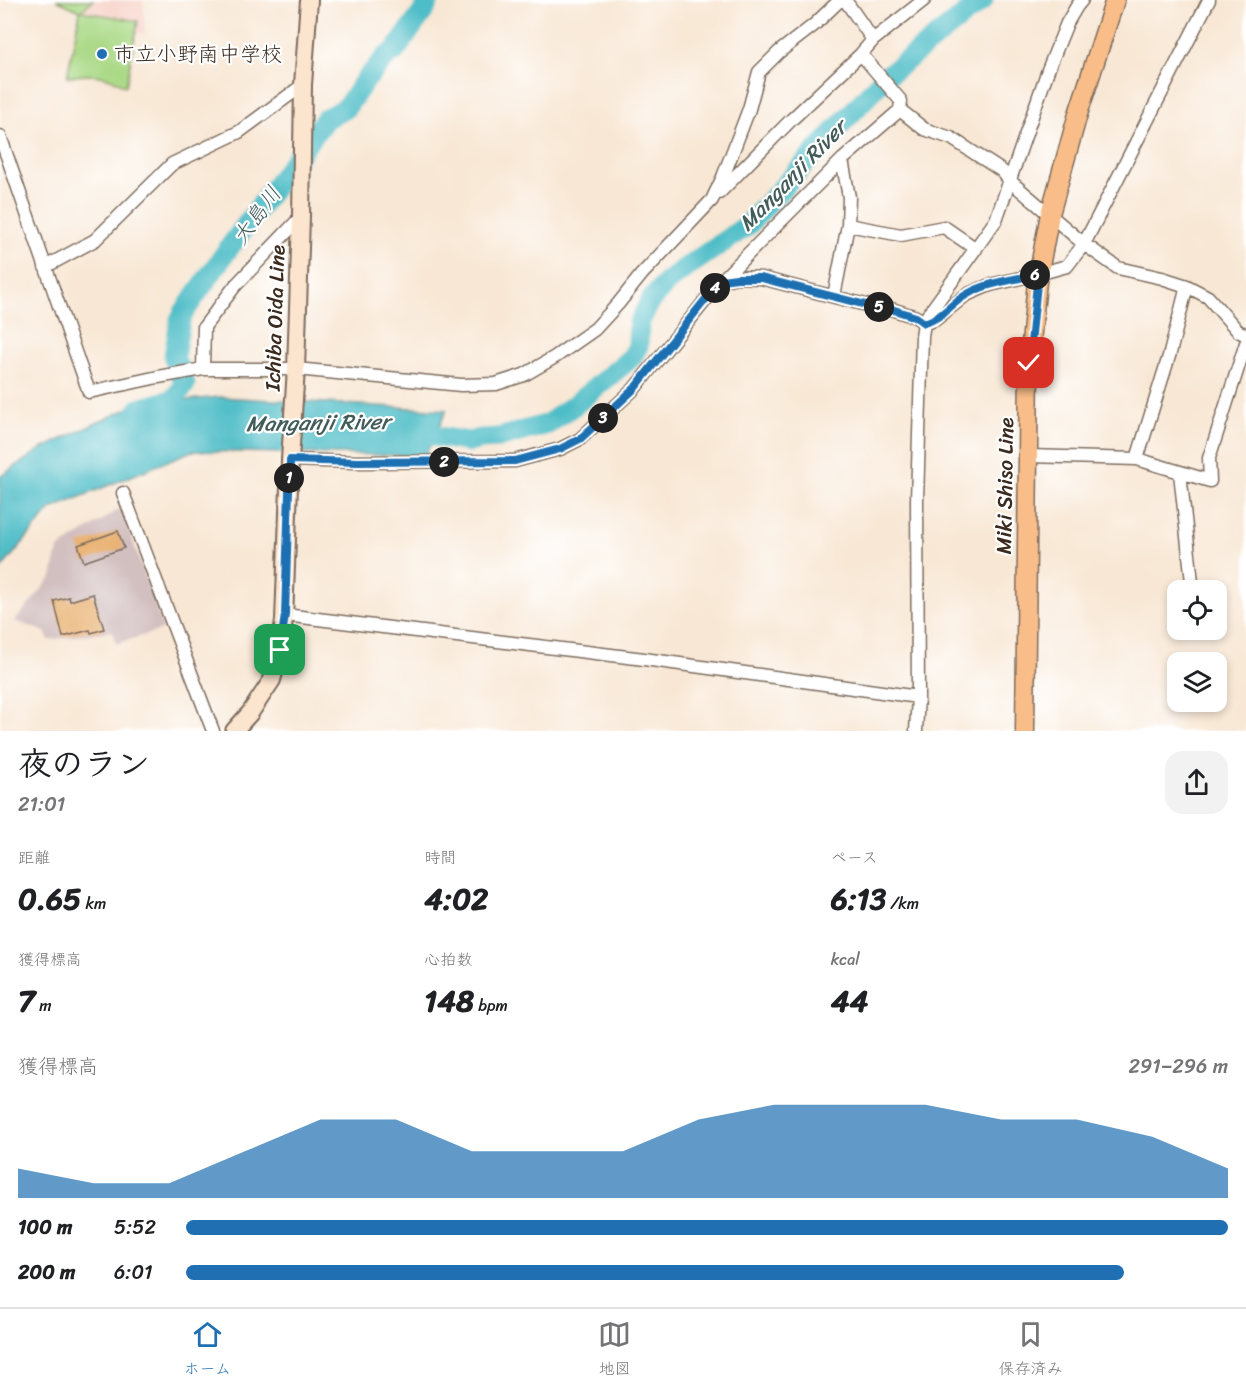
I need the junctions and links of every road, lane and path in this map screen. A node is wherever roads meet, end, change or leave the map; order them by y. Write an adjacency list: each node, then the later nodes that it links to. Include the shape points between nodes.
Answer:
1 (309, 0): 10 (main road, Ichiba Oida Line)
2 (840, 0): 15 (street, via 759,72 749,109)
3 (845, 0): 8 (street)
4 (924, 0): 8 (street)
5 (1082, 0): 14 (street, via 1067,23 1048,70)
6 (1115, 0): 16 (main road, Miki Shiso Line)
7 (1209, 0): 19 (street)
8 (873, 40): 9 (street)
9 (861, 54): 11 (street); 15 (street)
10 (303, 85): 17 (main road, Ichiba Oida Line); 21 (street, via 239,132 172,164 95,240)
11 (900, 105): 13 (street); 14 (street, via 924,129 951,138 1002,171)
12 (0, 136): 21 (street)
13 (842, 160): 18 (street, via 849,197); 23 (street)
14 (1010, 182): 16 (street); 20 (street, via 996,220)
15 (712, 200): 30 (street, via 595,329 524,375 496,384 461,385)
16 (1050, 214): 19 (street); 22 (main road, Miki Shiso Line)
17 (301, 217): 29 (street, via 234,286 204,327); 30 (main road, Ichiba Oida Line)
18 (848, 225): 20 (street, via 901,235 944,227); 25 (street)
19 (1084, 244): 22 (street, via 1067,266); 24 (street, via 1118,268)
20 (976, 249): 26 (street)
21 (45, 267): 29 (street, via 89,392)
22 (1038, 274): 26 (street, via 966,295 935,320); 32 (main road, Miki Shiso Line, via 1029,363)
23 (721, 280): 25 (street, via 761,278); 31 (street, via 634,389 580,439 560,449 515,461 357,462)
24 (1187, 286): 27 (street, via 1208,297); 33 (street)
25 (834, 296): 26 (street, via 888,308)
26 (924, 323): 38 (street, via 917,500)
27 (1246, 335)
28 (1246, 343): 34 (street, via 1209,458 1210,481)
29 (203, 369): 30 (street)
30 (295, 373): 31 (main road, Ichiba Oida Line)
31 (290, 455): 37 (main road, Ichiba Oida Line)
32 (1028, 456): 33 (street); 42 (main road, Miki Shiso Line)
33 (1137, 459): 34 (street)
34 (1180, 473): 36 (street)
35 (123, 493): 39 (street)
36 (1192, 580)
37 (285, 615): 38 (street); 40 (main road, Ichiba Oida Line, via 272,680)
38 (918, 697): 41 (street)
39 (213, 731)
40 (234, 731)
41 (916, 731)
42 (1025, 731)

